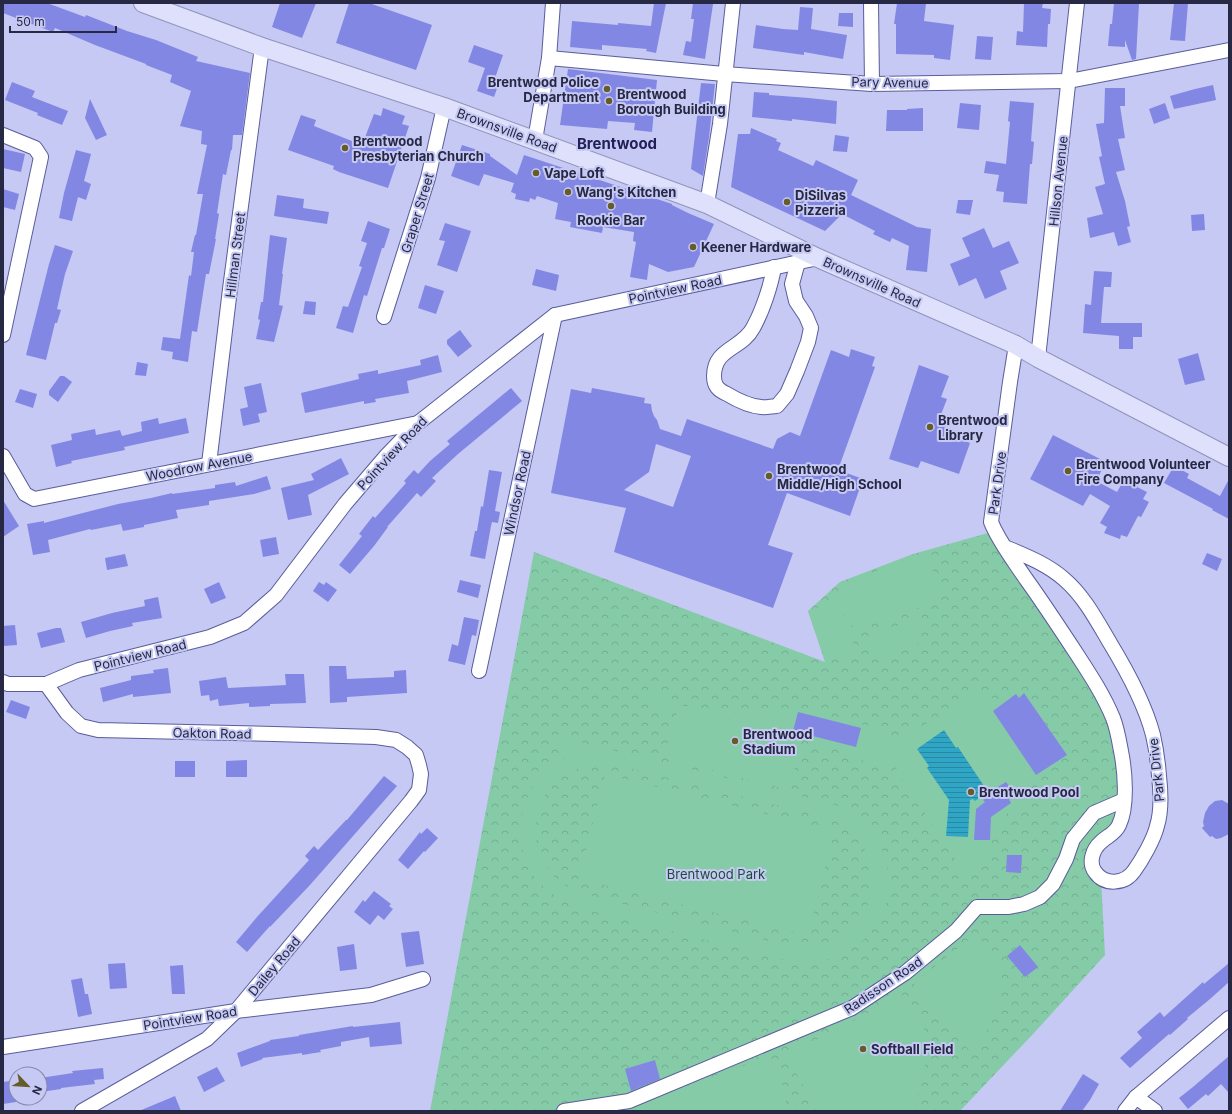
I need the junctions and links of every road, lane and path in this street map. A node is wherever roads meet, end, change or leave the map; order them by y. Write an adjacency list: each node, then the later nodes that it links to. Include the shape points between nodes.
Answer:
1 (143, 3): 6 (main road, Brownsville Road)
2 (553, 3): 8 (street)
3 (733, 3): 9 (street)
4 (872, 3): 11 (street)
5 (1076, 3): 10 (street, Hillson Avenue)
6 (262, 47): 12 (main road, Brownsville Road); 27 (street, Hillman Street)
7 (1229, 50): 10 (street, Pary Avenue)
8 (549, 58): 9 (street, Pary Avenue); 14 (street)
9 (724, 74): 11 (street, Pary Avenue); 15 (street, via 720,124)
10 (1069, 81): 11 (street, Pary Avenue); 23 (street, Hillson Avenue)
11 (872, 84)
12 (444, 106): 14 (main road, Brownsville Road); 20 (street, Graper Street, via 428,178)
13 (3, 135): 21 (street, via 35,148 41,157)
14 (535, 140): 15 (main road, Brownsville Road)
15 (707, 204): 16 (main road, Brownsville Road)
16 (818, 258): 17 (street, Pointview Road); 22 (main road, Brownsville Road)
17 (798, 262): 18 (street, Pointview Road); 18 (street, via 792,284 796,301 811,328 808,342 787,394 776,406 762,407 744,403 718,390 714,381 714,369 723,354 746,338 753,329)
18 (774, 267): 19 (street, Pointview Road)
19 (555, 315): 24 (street, Pointview Road); 29 (street, Windsor Road)
20 (384, 318)
21 (3, 335)
22 (1016, 345): 23 (main road, Brownsville Road); 28 (street, Park Drive, via 991,522)
23 (1038, 358): 26 (main road, Brownsville Road)
24 (418, 423): 27 (street, Woodrow Avenue); 31 (street, Pointview Road, via 345,504 276,595 244,623 210,637 80,670)
25 (3, 456): 27 (street, Woodrow Avenue, via 25,494 34,499)
26 (1229, 457)
27 (210, 464)
28 (1005, 547): 33 (street, Park Drive, via 1097,685 1114,720 1121,750 1125,782); 33 (street, Park Drive, via 1051,569 1076,591 1123,664 1152,733 1158,758 1161,794 1157,827 1130,877 1111,882 1101,878 1094,871 1093,851 1119,827 1124,812)
29 (479, 671)
30 (3, 682): 31 (street)
31 (46, 684): 32 (street, Oakton Road, via 81,726 98,730 376,737 396,740 407,747 416,755)
32 (421, 774): 35 (street, Dailey Road, via 419,790 411,801)
33 (1124, 800): 40 (street, Radisson Road, via 1094,813 1073,839 1053,884 1040,897 1009,907 977,907 956,932 911,969 852,1008 629,1101)
34 (423, 979): 35 (street, Pointview Road, via 371,995)
35 (236, 1011): 37 (street, Pointview Road); 39 (street, Dailey Road, via 207,1039)
36 (1229, 1018): 38 (street)
37 (3, 1047)
38 (1136, 1097): 41 (street); 42 (street)
39 (82, 1111)
40 (564, 1111)
41 (1125, 1111)
42 (1155, 1111)

